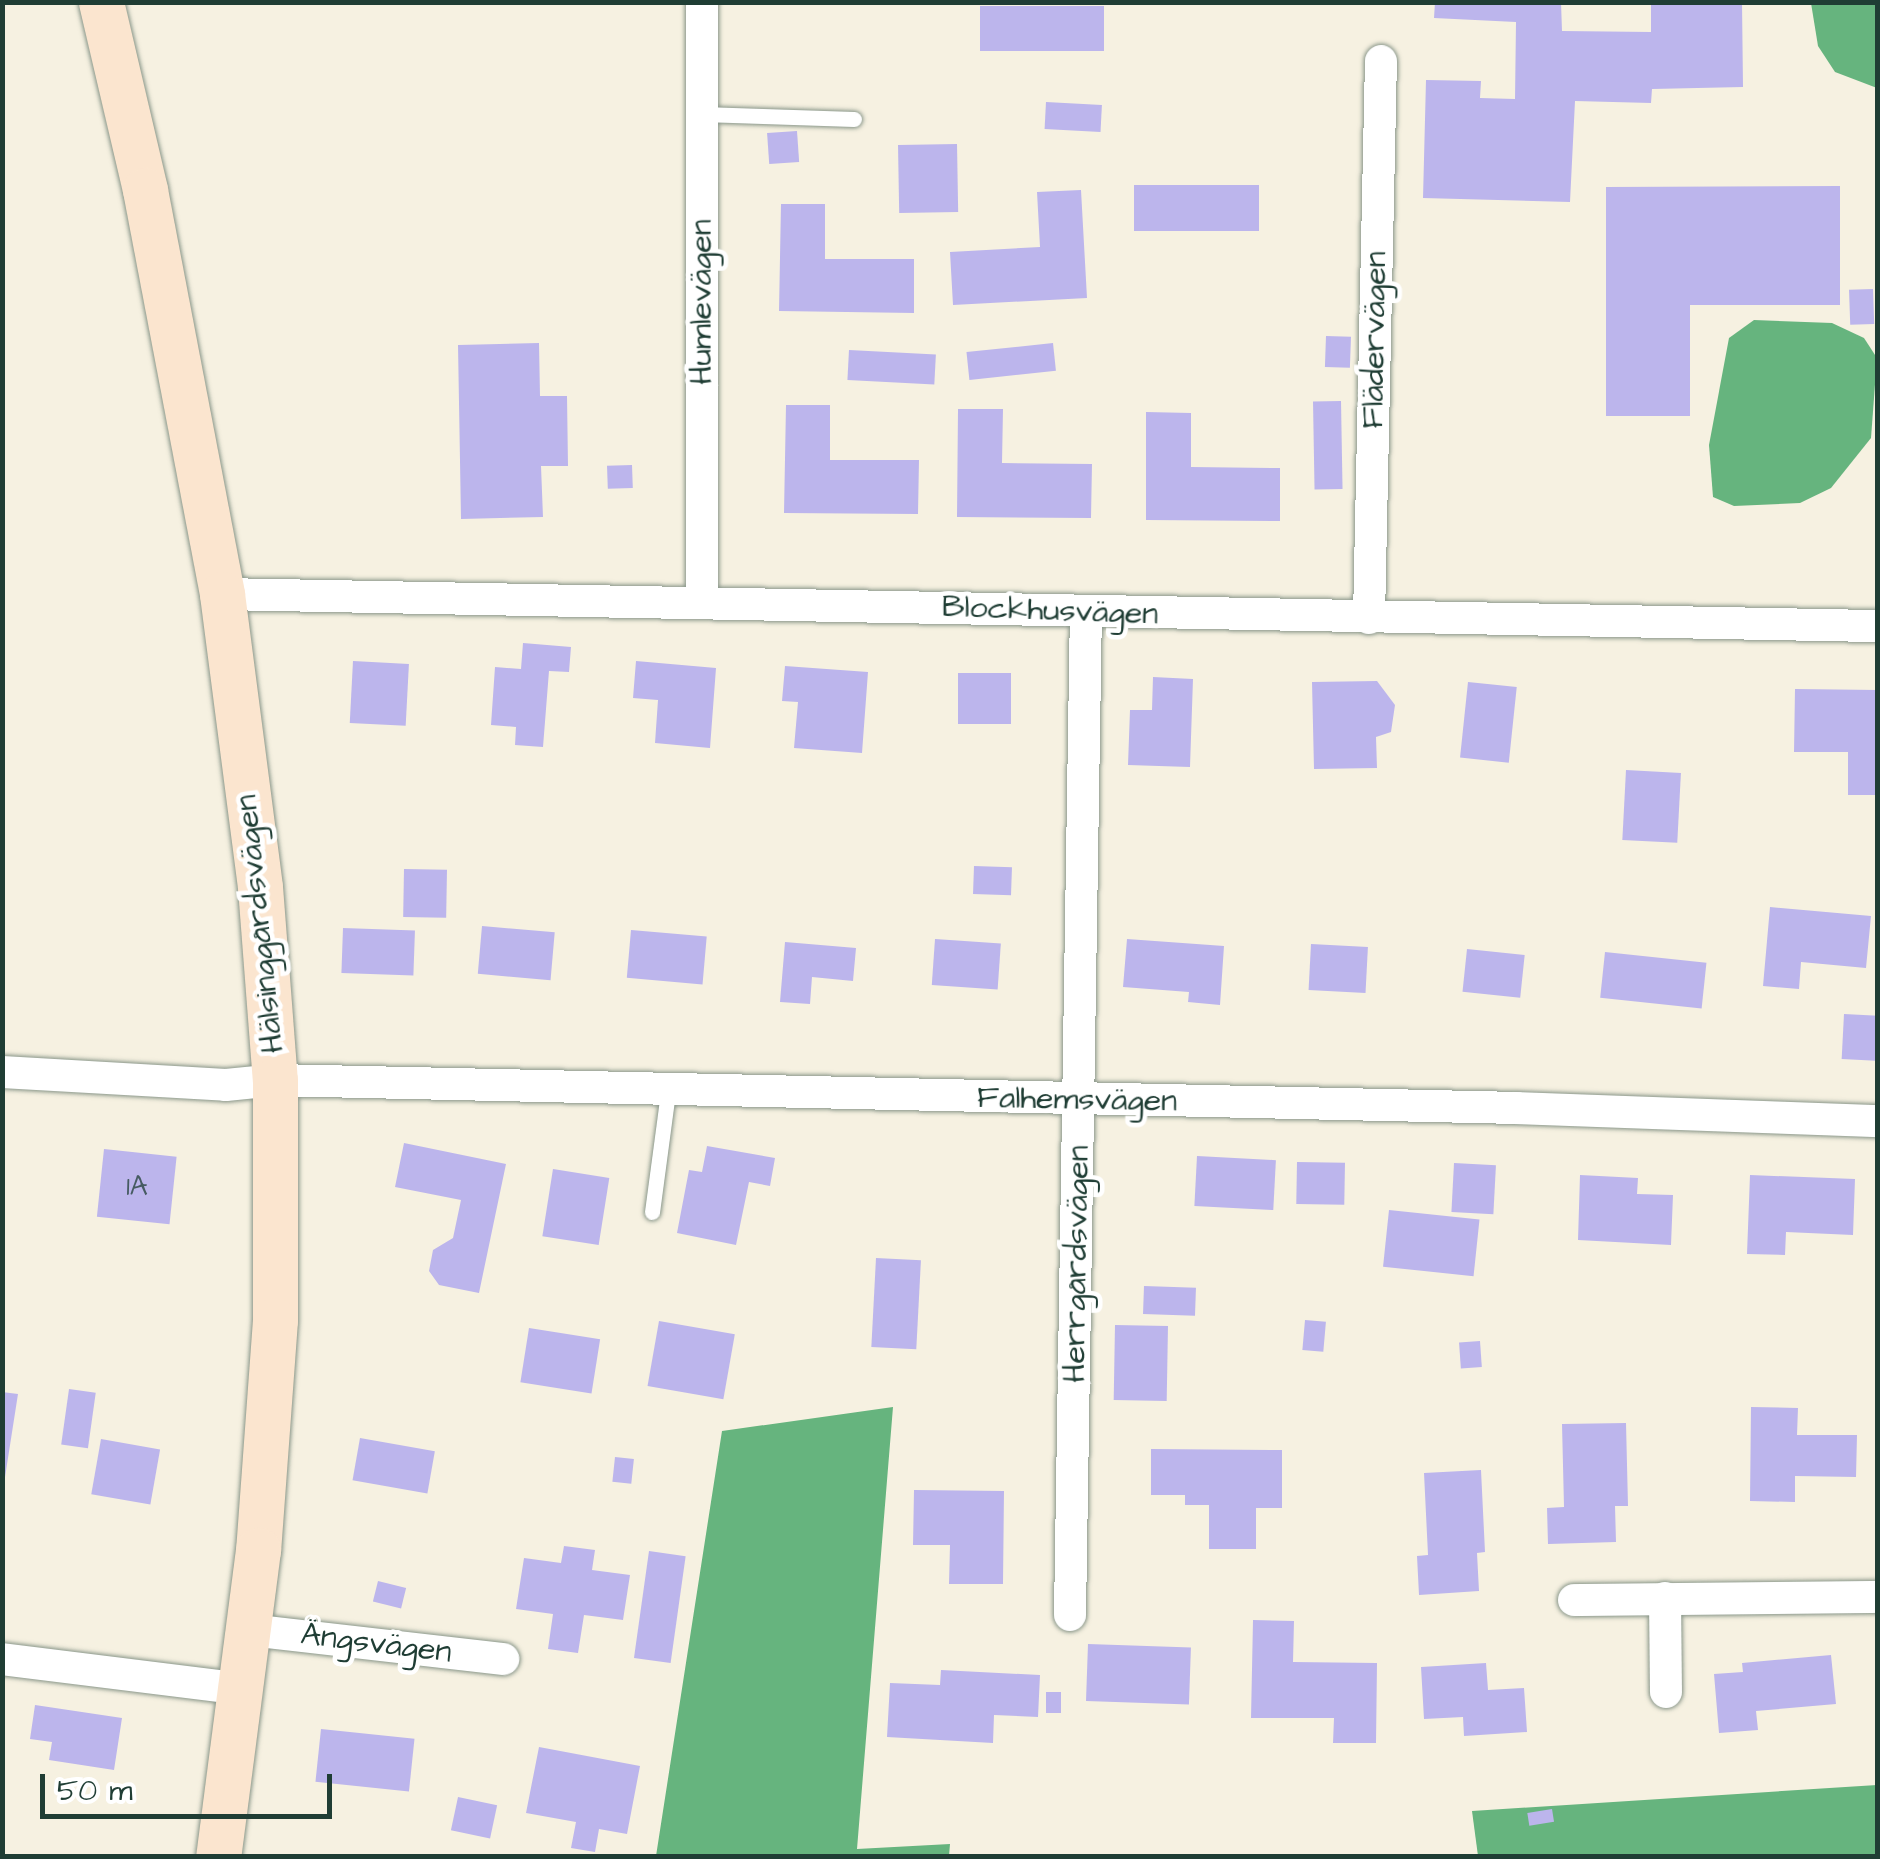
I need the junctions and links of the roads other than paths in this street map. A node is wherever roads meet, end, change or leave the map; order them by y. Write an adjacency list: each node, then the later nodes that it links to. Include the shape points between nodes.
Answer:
1 (101, 2): 6 (street, Hälsinggårdsvägen, via 145,190)
2 (702, 2): 4 (street, Humlevägen)
3 (1380, 61): 9 (street, Flädervägen)
4 (702, 114): 5 (lane); 7 (street, Humlevägen)
5 (854, 119)
6 (222, 594): 7 (street, Blockhusvägen); 12 (street, Hälsinggårdsvägen, via 260,887)
7 (702, 601): 8 (street, Blockhusvägen)
8 (1086, 612): 9 (street, Blockhusvägen); 14 (street, Herrgårdsvägen)
9 (1369, 618): 10 (street, Blockhusvägen)
10 (1878, 626)
11 (2, 1072): 12 (street, Falhemsvägen, via 148,1083)
12 (276, 1080): 13 (street, Falhemsvägen); 21 (street, Hälsinggårdsvägen, via 274,1320)
13 (668, 1092): 14 (street, Falhemsvägen); 16 (lane)
14 (1081, 1100): 15 (street, Falhemsvägen); 20 (street, Herrgårdsvägen)
15 (1878, 1121)
16 (652, 1212)
17 (1665, 1598): 18 (street); 19 (street); 25 (street)
18 (1878, 1598)
19 (1574, 1600)
20 (1070, 1615)
21 (249, 1630): 23 (street, Ängsvägen); 24 (street, Hälsinggårdsvägen)
22 (2, 1659): 24 (street)
23 (504, 1659)
24 (242, 1689): 26 (street, Hälsinggårdsvägen)
25 (1666, 1692)
26 (218, 1856)

